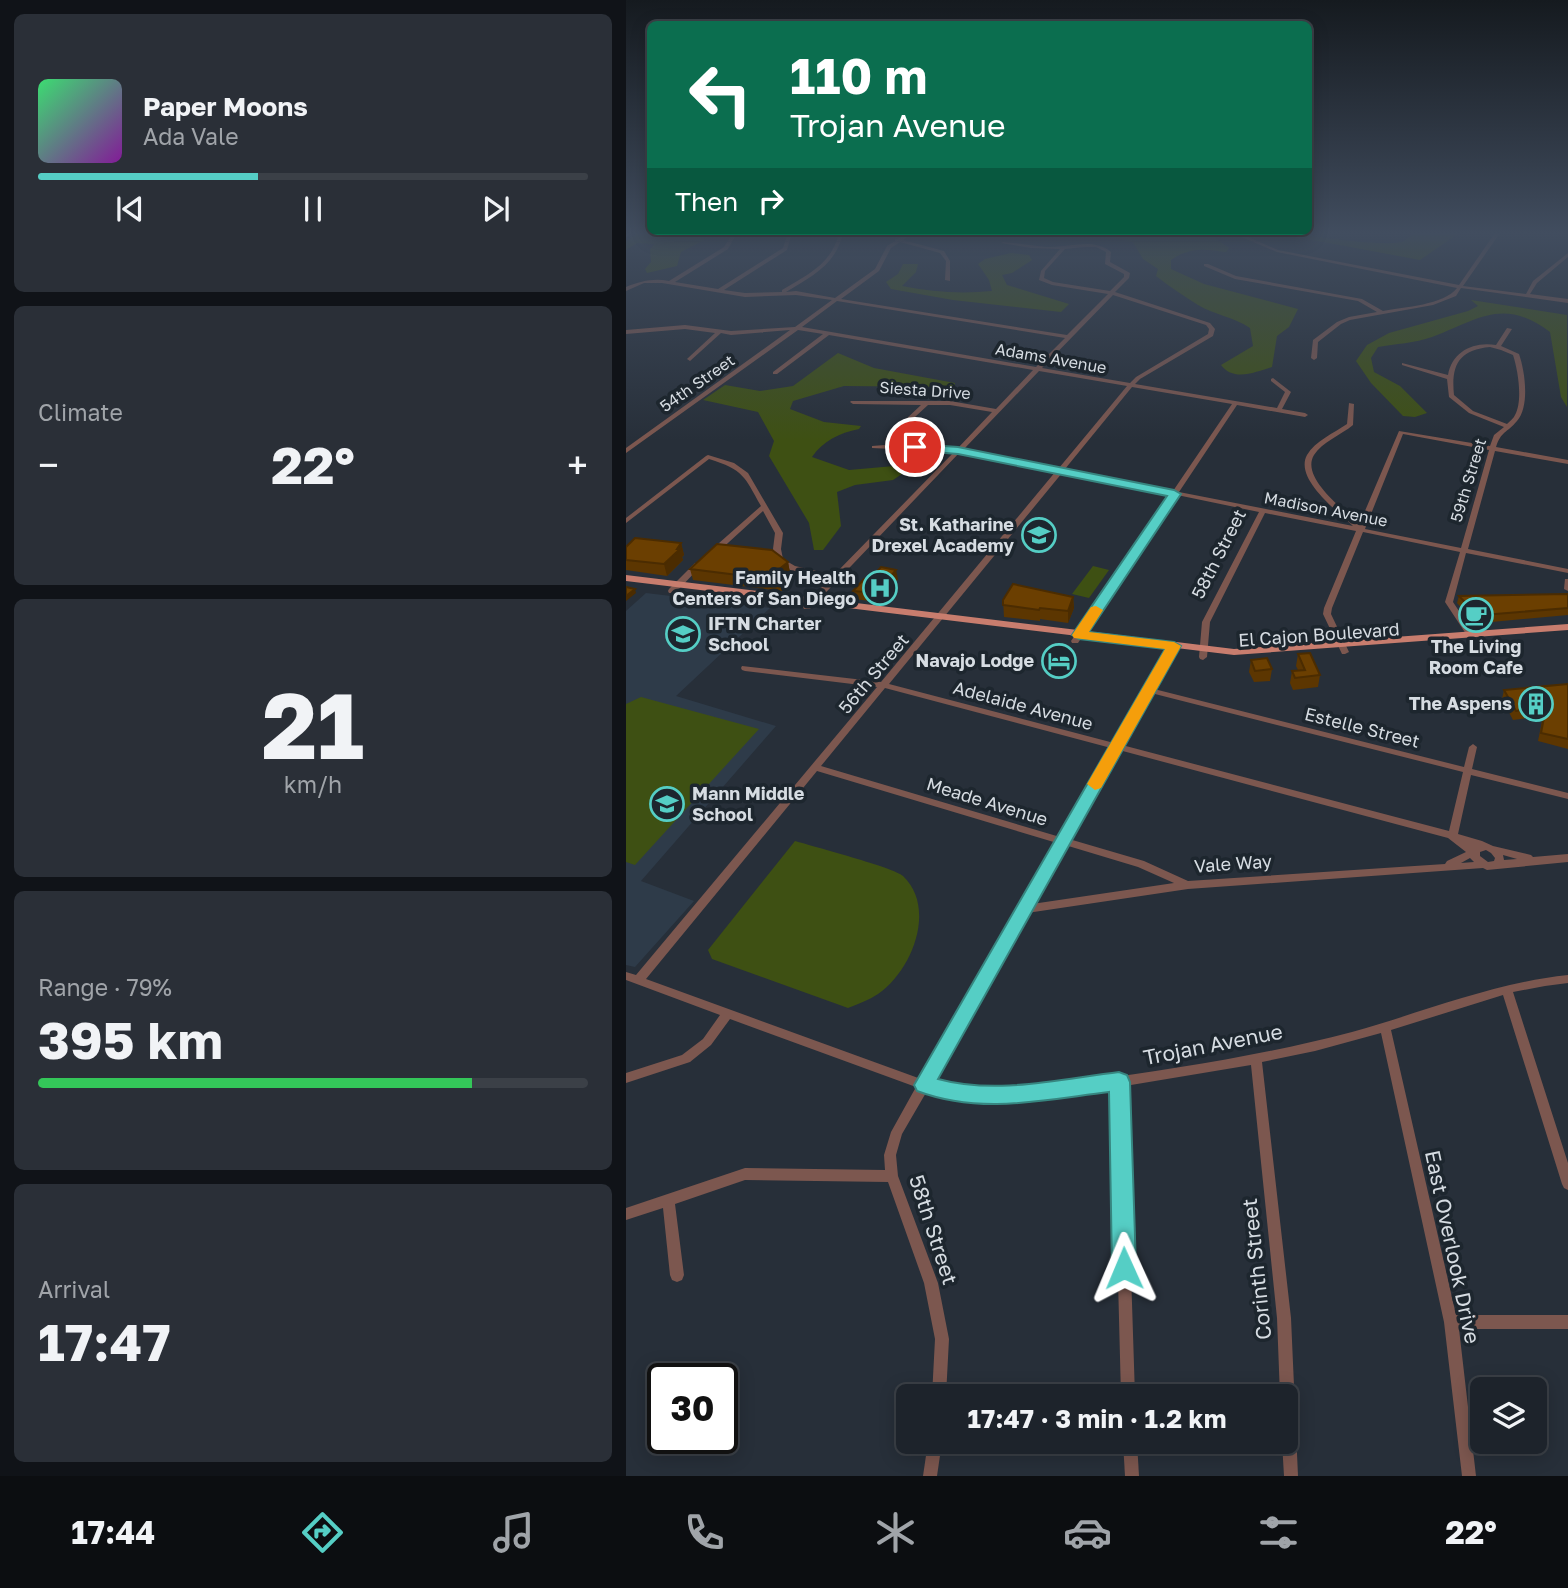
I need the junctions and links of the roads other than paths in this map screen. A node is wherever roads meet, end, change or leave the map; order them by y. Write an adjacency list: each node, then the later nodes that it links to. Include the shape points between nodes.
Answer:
1 (833, 302): 10 (street, 54th Street)
2 (855, 302): 15 (street)
3 (1103, 302): 15 (street)
4 (1139, 302): 24 (street, 56th Street, via 1212,328 1209,337)
5 (1362, 302): 7 (street)
6 (1437, 302): 7 (street)
7 (1381, 312): 17 (street, via 1339,323 1315,341)
8 (677, 319): 9 (street)
9 (668, 328): 12 (street, Adams Avenue); 13 (street, Adams Avenue)
10 (798, 328): 13 (street, Adams Avenue); 14 (street, Adams Avenue); 37 (street, 54th Street)
11 (1509, 328): 16 (street)
12 (626, 332)
13 (718, 333): 18 (street)
14 (828, 333): 20 (street, Adams Avenue); 21 (street)
15 (1068, 337): 20 (street)
16 (1498, 346): 22 (street, via 1468,349 1453,364); 32 (street, 59th Street, via 1518,359 1523,407)
17 (1314, 358)
18 (690, 359)
19 (1404, 365): 22 (street)
20 (1037, 370): 24 (street, Adams Avenue); 30 (street)
21 (775, 373)
22 (1450, 378): 32 (street, via 1451,396 1460,405)
23 (1274, 380): 29 (street, via 1288,392)
24 (1130, 386): 28 (street, Adams Avenue); 39 (street, 56th Street)
25 (853, 402): 26 (street, Siesta Drive)
26 (927, 402): 30 (street, Siesta Drive); 33 (street, via 888,439)
27 (1351, 404): 44 (street, via 1349,425 1309,457 1306,469 1311,482)
28 (1234, 405): 29 (street, Adams Avenue); 40 (street)
29 (1279, 410): 31 (street, Adams Avenue)
30 (996, 411): 36 (street)
31 (1305, 415)
32 (1508, 426): 35 (street, 59th Street, via 1496,436)
33 (888, 445): 34 (street, Madison Avenue); 36 (street, Madison Avenue)
34 (874, 447)
35 (1493, 448): 38 (street); 44 (street, via 1401,432); 45 (street, 59th Street)
36 (958, 450): 39 (street, Madison Avenue); 48 (street)
37 (626, 451)
38 (1568, 462)
39 (1062, 471): 40 (street, Madison Avenue); 54 (street, 56th Street)
40 (1174, 494): 42 (street, Madison Avenue); 57 (street)
41 (763, 508): 43 (street, via 746,474 708,457); 48 (street, via 779,533 780,561); 51 (street)
42 (1263, 511): 44 (street, Madison Avenue); 60 (street, 58th Street, via 1206,622)
43 (626, 521)
44 (1360, 530): 45 (street, Madison Avenue); 58 (street, via 1327,614)
45 (1463, 550): 46 (street, Madison Avenue); 56 (street, 59th Street, via 1449,602)
46 (1568, 571)
47 (626, 578): 51 (main road, El Cajon Boulevard)
48 (836, 578): 53 (street)
49 (1568, 580): 52 (street)
50 (626, 586): 51 (main road, El Cajon Boulevard)
51 (675, 587): 53 (main road, El Cajon Boulevard)
52 (1568, 589)
53 (810, 604): 54 (main road, El Cajon Boulevard)
54 (939, 620): 57 (main road, El Cajon Boulevard); 62 (street, 56th Street)
55 (1568, 627): 56 (main road, El Cajon Boulevard)
56 (1471, 635): 58 (main road, El Cajon Boulevard, via 1465,640)
57 (1077, 638): 59 (main road, El Cajon Boulevard)
58 (1344, 648): 60 (main road, El Cajon Boulevard, via 1260,659)
59 (1172, 649): 60 (main road, El Cajon Boulevard); 63 (street, 58th Street)
60 (1203, 653)
61 (745, 668): 62 (street, Adelaide Avenue)
62 (884, 685): 64 (street, Adelaide Avenue); 66 (street, 56th Street)
63 (1149, 690): 64 (street, 58th Street); 67 (street, Estelle Street)
64 (1117, 747): 69 (street, Adelaide Avenue); 70 (street, 58th Street)
65 (1473, 747): 67 (street)
66 (816, 768): 70 (street, Meade Avenue); 82 (street, 56th Street)
67 (1467, 771): 68 (street, Estelle Street); 69 (street)
68 (1568, 796)
69 (1452, 836): 71 (street, Adelaide Avenue); 72 (street, Adelaide Avenue)
70 (1063, 841): 78 (street, Meade Avenue, via 1140,864); 79 (street, 58th Street)
71 (1488, 847): 72 (street, Vale Way); 74 (street, Vale Way); 75 (street, via 1499,855)
72 (1474, 852): 76 (street); 77 (street, Vale Way)
73 (1568, 858): 74 (street, Vale Way)
74 (1540, 860): 75 (street, Vale Way)
75 (1498, 864): 76 (street, Vale Way)
76 (1483, 865): 77 (street, Vale Way)
77 (1445, 866): 78 (street, Vale Way)
78 (1188, 885): 79 (street, Vale Way)
79 (1025, 909): 89 (street, 58th Street)
80 (626, 976): 82 (street, Trojan Avenue)
81 (1568, 979): 83 (street, Trojan Avenue)
82 (639, 980): 84 (street, Trojan Avenue)
83 (1507, 990): 85 (street, Trojan Avenue); 91 (street)
84 (728, 1013): 87 (street, via 707,1042 686,1059); 89 (street, Trojan Avenue)
85 (1385, 1027): 86 (street, Trojan Avenue); 95 (street, East Overlook Drive)
86 (1256, 1059): 88 (street, Trojan Avenue); 103 (street, Corinth Street, via 1285,1318)
87 (626, 1077)
88 (1119, 1082): 89 (street, Trojan Avenue, via 994,1096 962,1095); 98 (street)
89 (924, 1085): 90 (street, 58th Street, via 897,1132 890,1155)
90 (892, 1175): 92 (street, via 745,1174); 97 (street, 58th Street, via 931,1283 942,1339)
91 (1568, 1184)
92 (669, 1200): 93 (street); 94 (street)
93 (626, 1214)
94 (677, 1275)
95 (1451, 1322): 96 (street); 104 (street, East Overlook Drive)
96 (1568, 1322)
97 (940, 1384)
98 (1128, 1384)
99 (933, 1454): 101 (street)
100 (1131, 1454): 102 (street)
101 (930, 1476)
102 (1132, 1476)
103 (1291, 1476)
104 (1469, 1476)

